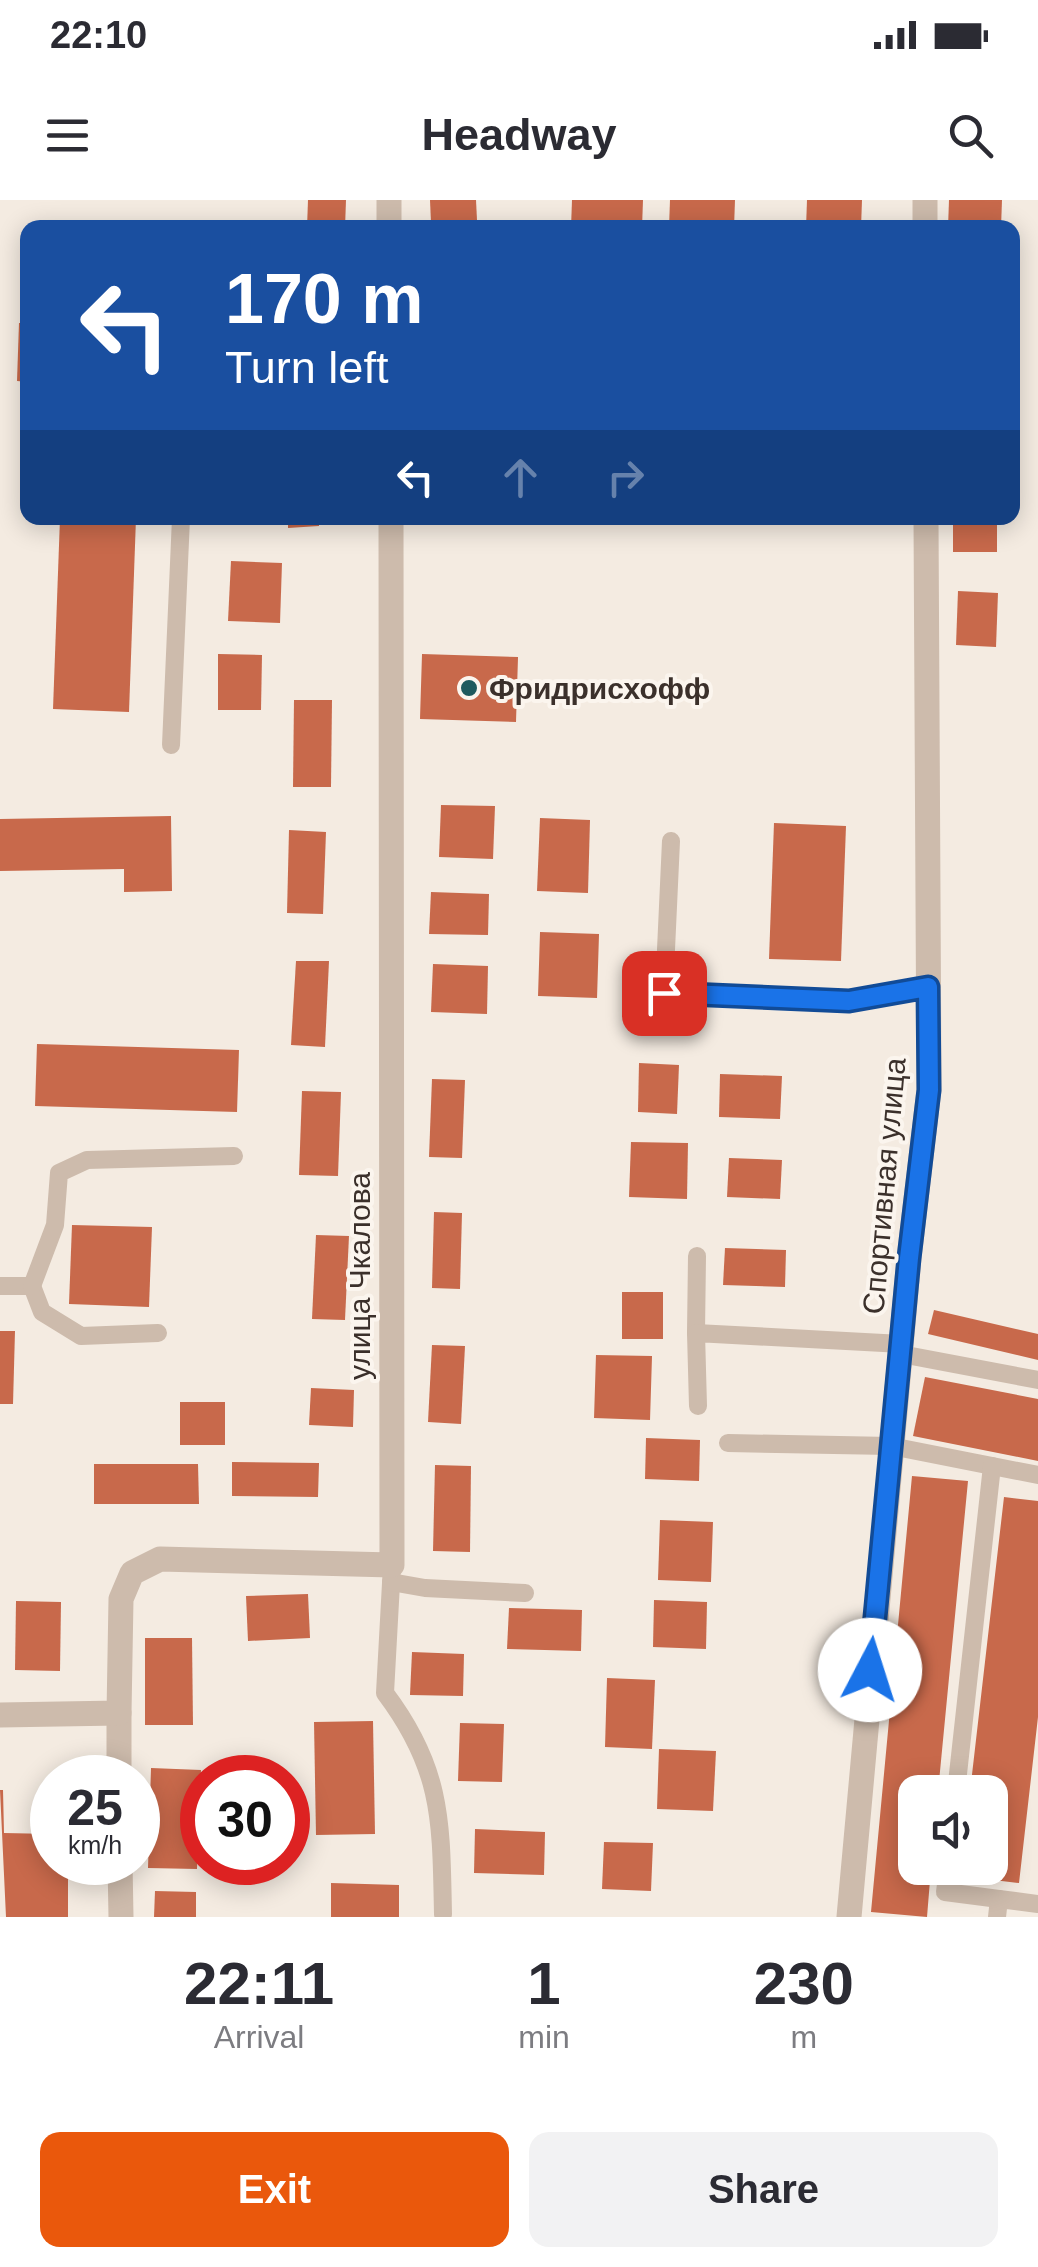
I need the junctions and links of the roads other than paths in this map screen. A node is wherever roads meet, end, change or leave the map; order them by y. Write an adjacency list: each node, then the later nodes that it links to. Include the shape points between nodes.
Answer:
1 (181, 525): 4 (lane)
2 (391, 525): 20 (street, улица Чкалова)
3 (926, 525): 6 (street, Спортивная улица)
4 (171, 745)
5 (671, 841): 6 (lane, via 664,993 849,1001)
6 (928, 987): 13 (street, Спортивная улица, via 929,1090)
7 (234, 1156): 10 (lane, via 86,1160 59,1173 54,1226)
8 (697, 1256): 11 (lane)
9 (0, 1286): 10 (lane)
10 (32, 1286): 12 (lane, via 42,1312 81,1336)
11 (696, 1333): 13 (lane); 15 (lane)
12 (158, 1334)
13 (901, 1349): 14 (lane); 17 (street, Спортивная улица)
14 (1038, 1380)
15 (698, 1406)
16 (728, 1444): 17 (lane)
17 (891, 1446): 18 (lane); 32 (street, Спортивная улица)
18 (992, 1466): 19 (lane); 25 (lane)
19 (1038, 1475)
20 (392, 1573): 21 (lane, via 425,1588); 22 (street, via 160,1559 132,1572 121,1599); 30 (lane, via 385,1693 405,1719 434,1783 442,1824)
21 (524, 1593)
22 (119, 1713): 23 (street); 24 (street)
23 (0, 1715)
24 (119, 1755)
25 (958, 1775)
26 (120, 1885): 31 (street)
27 (947, 1885): 29 (lane, via 946,1892)
28 (1038, 1904): 29 (lane)
29 (998, 1908)
30 (442, 1914)
31 (121, 1917)
32 (849, 1917)

